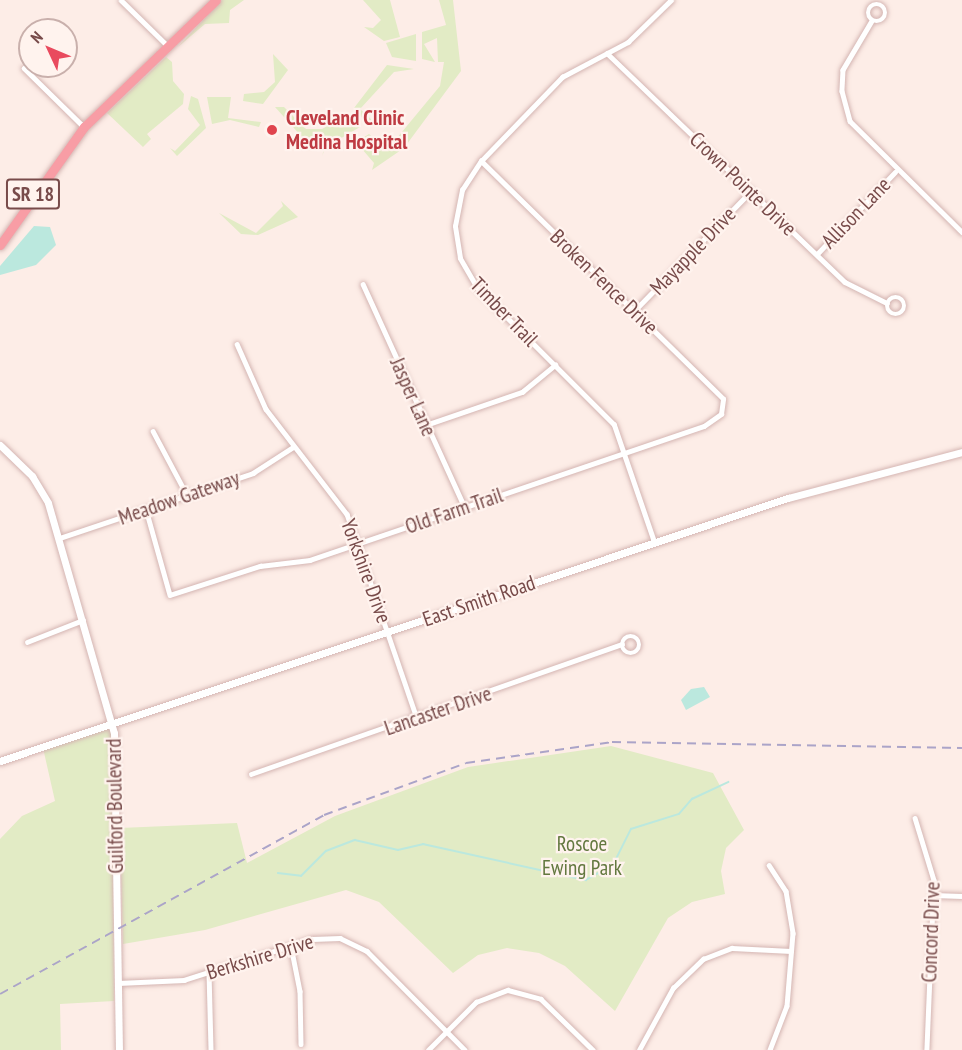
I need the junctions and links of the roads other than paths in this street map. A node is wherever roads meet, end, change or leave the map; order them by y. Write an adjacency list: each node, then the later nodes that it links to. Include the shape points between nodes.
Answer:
1 (121, 0): 5 (street)
2 (216, 0): 5 (highway, SR 18)
3 (671, 0): 6 (street, Timber Trail, via 638,34)
4 (872, 21): 4 (street, via 885,18 882,5 870,7); 10 (street, via 847,60 843,101 854,129)
5 (166, 44): 8 (highway, SR 18)
6 (608, 53): 9 (street, Timber Trail, via 562,77); 11 (street, Crown Pointe Drive)
7 (34, 78): 8 (street)
8 (84, 127): 13 (highway, SR 18)
9 (481, 161): 17 (street, Broken Fence Drive); 19 (street, Timber Trail, via 458,201 455,225 460,258 477,288)
10 (896, 172): 12 (street); 14 (street, Allison Lane)
11 (751, 191): 14 (street, Crown Pointe Drive); 17 (street, Mayapple Drive)
12 (962, 232)
13 (0, 245)
14 (817, 254): 16 (street, Crown Pointe Drive, via 855,289)
15 (363, 284): 21 (street, Jasper Lane)
16 (887, 303): 16 (street, Crown Pointe Drive, via 898,297 905,309 894,315)
17 (634, 311): 20 (street, Broken Fence Drive)
18 (237, 344): 24 (street, Yorkshire Drive, via 266,409)
19 (555, 365): 21 (street, via 522,392); 26 (street, Timber Trail, via 609,418)
20 (726, 404): 26 (street, Old Farm Trail, via 704,426)
21 (426, 425): 28 (street, Jasper Lane)
22 (153, 431): 27 (street)
23 (0, 445): 30 (street, Guilford Boulevard, via 32,476)
24 (293, 447): 27 (street, Meadow Gateway, via 253,473); 32 (street, Yorkshire Drive, via 347,514)
25 (962, 452): 31 (street, East Smith Road, via 788,498)
26 (625, 453): 28 (street, Old Farm Trail); 31 (street, Timber Trail)
27 (187, 495): 29 (street, Meadow Gateway)
28 (465, 508): 32 (street, Old Farm Trail)
29 (146, 509): 30 (street, Meadow Gateway); 32 (street, Old Farm Trail, via 170,595)
30 (60, 538): 33 (street, Guilford Boulevard)
31 (654, 542): 34 (street, East Smith Road)
32 (358, 544): 34 (street, Yorkshire Drive)
33 (83, 621): 35 (street); 38 (street, Guilford Boulevard)
34 (388, 632): 37 (street, Yorkshire Drive); 38 (street, East Smith Road)
35 (27, 642)
36 (622, 644): 36 (street, Lancaster Drive, via 629,654 640,648 633,636); 37 (street, Lancaster Drive)
37 (417, 718): 40 (street, Lancaster Drive)
38 (112, 724): 39 (street, East Smith Road); 48 (street, Guilford Boulevard)
39 (0, 760)
40 (251, 774)
41 (915, 818): 43 (street, Concord Drive, via 930,855)
42 (769, 865): 46 (street, via 789,903)
43 (933, 895): 44 (street); 58 (street, Concord Drive)
44 (962, 896)
45 (291, 946): 47 (street, Berkshire Drive); 49 (street, Berkshire Drive, via 330,937 360,945); 50 (street, via 300,991)
46 (791, 951): 56 (street, via 732,948 703,958 673,987); 57 (street, via 784,1019)
47 (209, 972): 48 (street, Berkshire Drive, via 172,982); 52 (street)
48 (118, 983): 51 (street, Guilford Boulevard)
49 (447, 1031): 53 (street); 54 (street, Berkshire Drive); 55 (street, via 483,997 517,990 546,1003)
50 (301, 1044)
51 (119, 1050)
52 (211, 1050)
53 (428, 1050)
54 (465, 1050)
55 (593, 1050)
56 (639, 1050)
57 (770, 1050)
58 (927, 1050)

